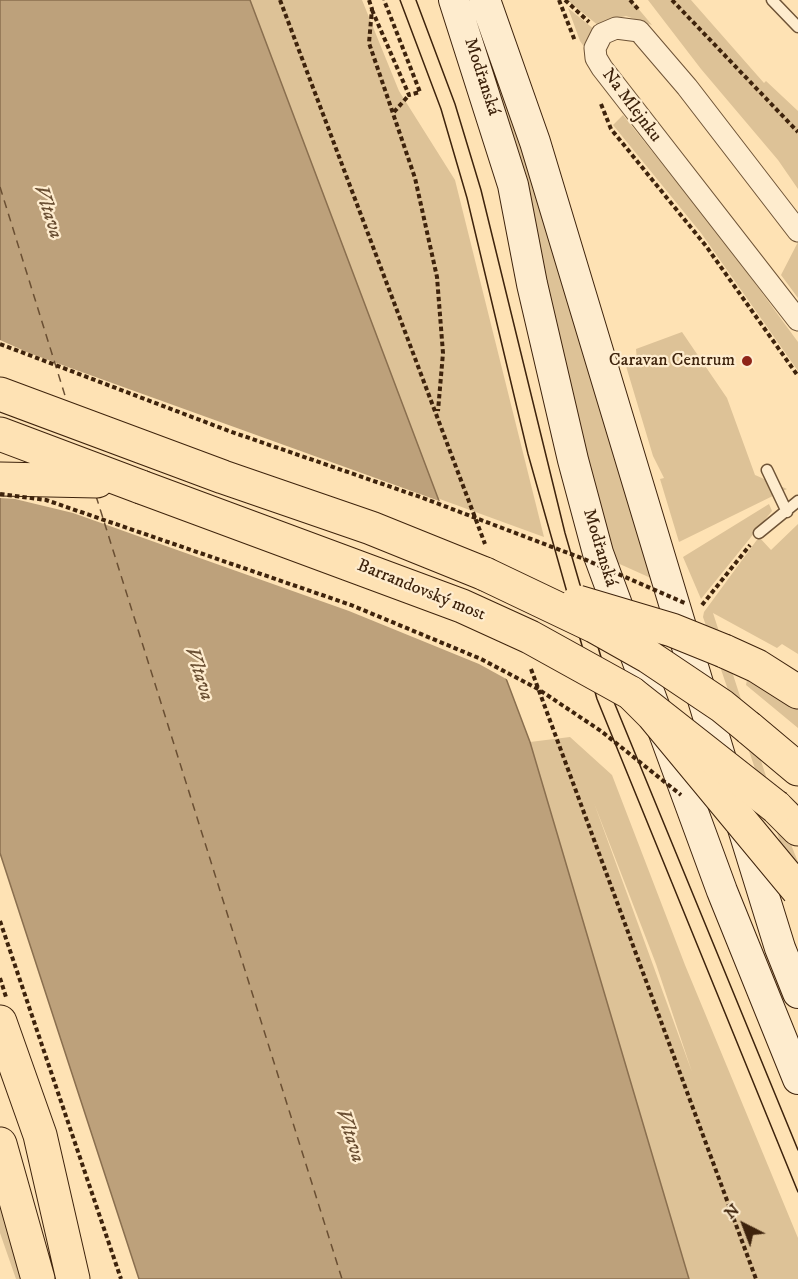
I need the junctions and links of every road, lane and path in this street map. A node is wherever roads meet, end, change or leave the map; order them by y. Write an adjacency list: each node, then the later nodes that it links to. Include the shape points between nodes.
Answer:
1 (369, 0): 9 (path)
2 (384, 0): 13 (path, via 420,92)
3 (454, 0): 43 (main road, Modřanská, via 513,185 532,284 598,553 722,891)
4 (485, 0): 41 (main road, Modřanská, via 535,142 670,594 780,948)
5 (559, 0): 12 (path)
6 (565, 0): 11 (path)
7 (672, 0): 16 (path)
8 (772, 0): 10 (lane)
9 (372, 9): 13 (path); 15 (path, via 369,43)
10 (798, 27)
11 (602, 34): 17 (street, via 616,28 639,31); 18 (street, Na Mlejnku, via 595,48 602,69)
12 (576, 43)
13 (409, 95): 15 (path)
14 (598, 97): 20 (path, via 611,129 706,246)
15 (393, 113): 22 (path, via 415,178 437,278 443,353)
16 (798, 132)
17 (798, 231)
18 (798, 320)
19 (0, 344): 33 (path, bridge, via 218,427 498,526)
20 (798, 375)
21 (0, 394): 31 (main road, via 371,528)
22 (437, 415)
23 (0, 434): 26 (main road, Barrandovský most)
24 (767, 470): 29 (lane)
25 (0, 479): 26 (main road, via 82,480)
26 (141, 487): 35 (main road, Barrandovský most, bridge, via 462,606 530,637)
27 (0, 494): 37 (path, bridge, via 46,500 351,605 481,659 538,689 601,731)
28 (798, 501): 29 (lane)
29 (787, 512): 30 (lane)
30 (759, 533): 32 (path)
31 (485, 574): 34 (main road, bridge, via 672,630 757,666); 36 (main road, bridge, via 620,640 670,670)
32 (698, 610)
33 (704, 612)
34 (798, 692)
35 (631, 693): 38 (main road, Barrandovský most, bridge); 39 (main road, bridge)
36 (798, 769)
37 (689, 802)
38 (787, 818)
39 (798, 890)
40 (0, 921): 47 (path)
41 (798, 993)
42 (0, 1023): 46 (main road, via 40,1135)
43 (798, 1078)
44 (0, 1144): 45 (main road)
45 (38, 1279)
46 (73, 1279)
47 (122, 1279)

